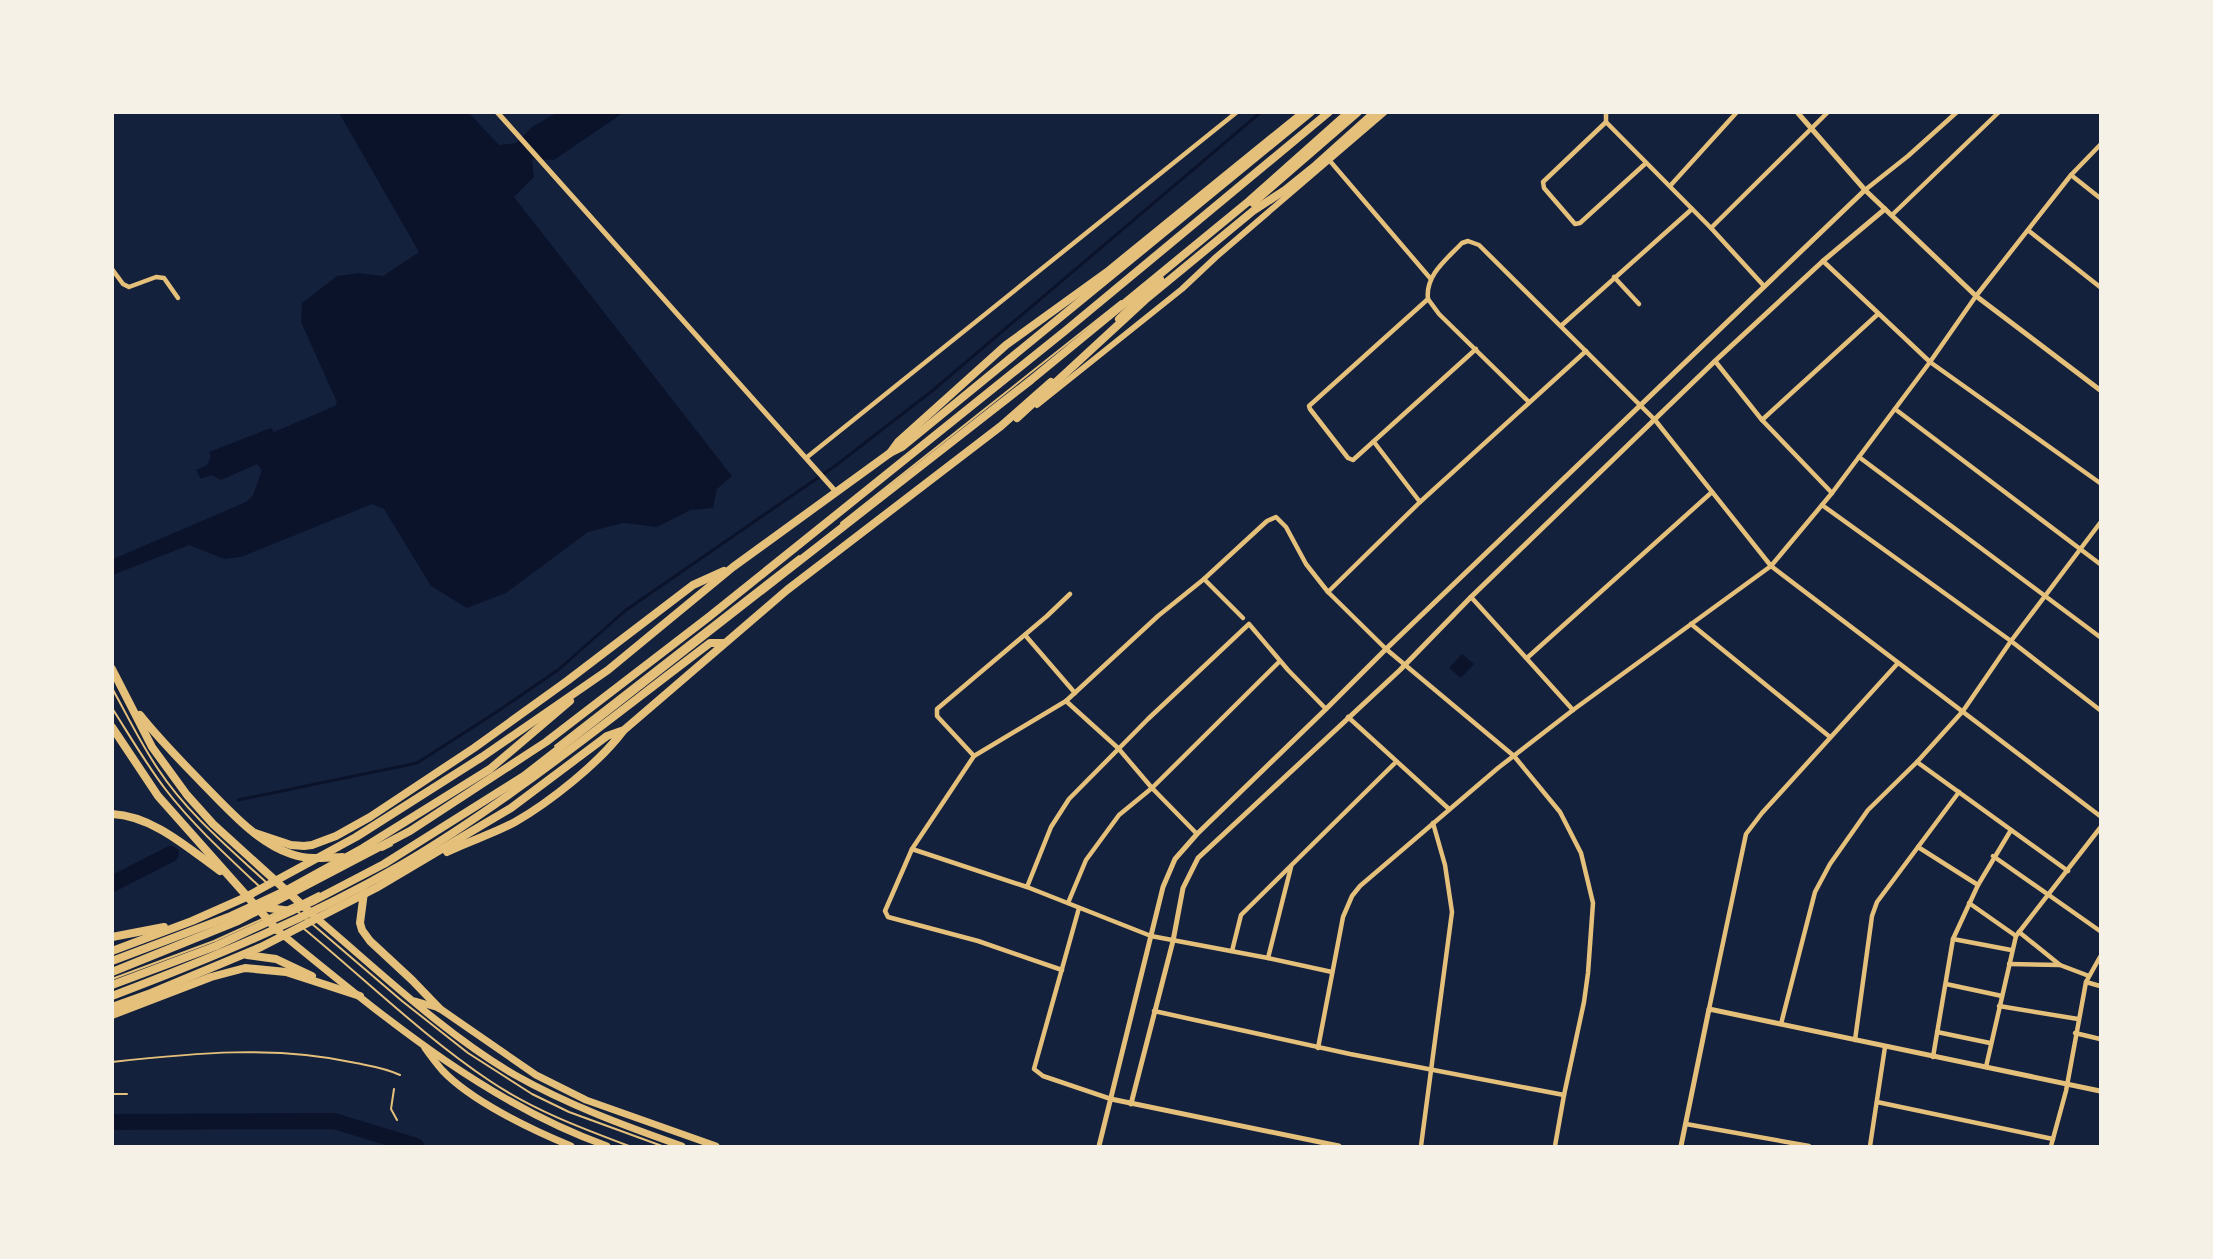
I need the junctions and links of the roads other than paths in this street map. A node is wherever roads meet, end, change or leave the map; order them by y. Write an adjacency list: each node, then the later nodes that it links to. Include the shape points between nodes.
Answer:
1 (1237, 112): 59 (street)
2 (1304, 112): 57 (highway, via 1107,272 1006,345)
3 (1311, 112): 57 (highway)
4 (1323, 112): 132 (lane, via 895,469 664,648 573,724 519,764 400,840)
5 (1329, 112): 161 (highway, via 710,616 546,742 410,831 238,921)
6 (1342, 112): 140 (lane, via 1286,165 1158,272 523,772 391,858)
7 (1349, 112): 170 (highway, via 1249,201 1040,373 524,776 384,864 315,900 216,946)
8 (1358, 112): 55 (highway, via 1153,285)
9 (1375, 112): 52 (highway, via 1316,165 1145,300)
10 (1385, 112): 21 (main road)
11 (1606, 112): 18 (street)
12 (1737, 112): 24 (street)
13 (1797, 112): 19 (street)
14 (1828, 112): 19 (street)
15 (1999, 112): 29 (street)
16 (501, 114): 59 (street)
17 (1953, 114): 25 (street)
18 (1606, 122): 22 (street); 22 (street, via 1543,182 1544,188 1578,224)
19 (1812, 128): 25 (street); 30 (street)
20 (2100, 145): 23 (street)
21 (1330, 161): 35 (street); 52 (main road, via 1182,289)
22 (1646, 163): 24 (street)
23 (2071, 175): 26 (street); 31 (street)
24 (1670, 186): 27 (street)
25 (1867, 192): 28 (street); 36 (street)
26 (2100, 198)
27 (1692, 208): 30 (street); 34 (street)
28 (1884, 208): 29 (street); 32 (street)
29 (1892, 215): 38 (street)
30 (1711, 228): 36 (street)
31 (2029, 231): 37 (street); 38 (street)
32 (1823, 261): 42 (street); 46 (street)
33 (112, 269): 39 (street, via 129,287 164,278)
34 (1614, 277): 41 (street); 43 (street)
35 (1430, 278): 40 (street); 43 (street, via 1462,243 1475,242)
36 (1764, 286): 50 (street)
37 (2100, 287)
38 (1976, 296): 47 (street); 48 (street)
39 (178, 298)
40 (1428, 299): 44 (street); 56 (street, via 1310,405 1348,458 1353,460)
41 (1639, 304)
42 (1878, 314): 47 (street); 54 (street)
43 (1562, 325): 45 (street)
44 (1476, 349): 49 (street); 56 (street)
45 (1586, 351): 49 (street); 50 (street)
46 (1715, 361): 53 (street); 54 (street)
47 (1930, 362): 51 (street); 60 (street)
48 (2100, 390)
49 (1529, 402): 64 (street)
50 (1643, 407): 53 (street); 82 (street)
51 (1895, 409): 58 (street); 67 (street)
52 (1017, 418): 55 (main road)
53 (1654, 419): 62 (street); 75 (street)
54 (1762, 420): 63 (street)
55 (1005, 423): 81 (highway)
56 (1374, 442): 64 (street)
57 (890, 453): 61 (highway)
58 (1859, 457): 63 (street); 74 (street)
59 (807, 459): 61 (street)
60 (2100, 483)
61 (835, 490): 70 (highway)
62 (1712, 492): 69 (street); 83 (street)
63 (1832, 493): 65 (street)
64 (1420, 502): 72 (street)
65 (1822, 505): 69 (street); 80 (street)
66 (2100, 523): 67 (street)
67 (2081, 550): 68 (street); 74 (street)
68 (2100, 564)
69 (1772, 566): 77 (street); 86 (street)
70 (733, 567): 88 (highway); 116 (highway, via 693,585 474,748 338,835 304,846)
71 (1204, 579): 72 (street, via 1274,517 1286,527 1306,564); 76 (street); 90 (street)
72 (1328, 592): 82 (street)
73 (1070, 594): 78 (street)
74 (2046, 596): 79 (street); 80 (street)
75 (1470, 597): 83 (street); 85 (street)
76 (1243, 618)
77 (1691, 624): 95 (street); 101 (street)
78 (1025, 635): 90 (street); 103 (street, via 938,708 937,716)
79 (2100, 638)
80 (2011, 641): 96 (street); 97 (street)
81 (723, 643): 100 (highway); 121 (highway, via 710,643 498,802)
82 (1387, 650): 85 (street); 94 (street)
83 (1527, 658): 95 (street)
84 (1280, 661): 94 (street); 102 (street, via 1249,624); 107 (street)
85 (1402, 663): 98 (street); 104 (street)
86 (1898, 663): 97 (street); 101 (street)
87 (112, 669): 92 (highway)
88 (608, 670): 123 (highway, via 490,769); 142 (highway, via 356,837 244,898)
89 (112, 688): 112 (lane, via 157,768 178,796)
90 (1075, 693): 91 (street)
91 (1066, 701): 102 (street); 103 (street)
92 (132, 705): 112 (highway, via 152,747); 116 (highway, via 209,790)
93 (112, 708): 131 (lane, via 167,792)
94 (1326, 709): 117 (street)
95 (1573, 710): 104 (street)
96 (2100, 710)
97 (1963, 711): 106 (street); 111 (street)
98 (1348, 717): 105 (street); 150 (street, via 1198,858 1183,888)
99 (112, 727): 127 (highway, via 158,796)
100 (624, 730): 120 (highway, via 612,746 555,795 515,822); 145 (highway, via 607,736 485,825 376,888)
101 (1830, 737): 179 (street, via 1746,834)
102 (1118, 748): 107 (street); 130 (street, via 1061,810)
103 (974, 756): 119 (street)
104 (1514, 756): 109 (street); 202 (street, via 1560,812 1581,853 1593,903 1584,1002)
105 (1396, 762): 109 (street); 125 (street)
106 (1917, 762): 108 (street); 183 (street, via 1868,810 1815,892)
107 (1152, 788): 117 (street); 135 (street, via 1119,815 1104,834 1086,860)
108 (1959, 792): 115 (street); 118 (street)
109 (1449, 809): 113 (street)
110 (112, 814): 127 (highway, via 134,817 155,827)
111 (2100, 816)
112 (202, 817): 132 (highway)
113 (1433, 823): 164 (street, via 1352,896 1343,917); 195 (street, via 1452,912)
114 (2100, 828): 126 (street)
115 (2011, 830): 122 (street); 126 (street)
116 (255, 833): 123 (highway, via 300,857)
117 (1197, 834): 148 (street, via 1175,859 1163,887)
118 (1918, 847): 129 (street); 187 (street, via 1877,902 1872,916)
119 (912, 849): 130 (street); 162 (street, via 885,911 888,916)
120 (452, 850): 121 (highway); 124 (highway, via 418,869)
121 (421, 852): 124 (highway)
122 (1993, 856): 129 (street); 133 (street)
123 (345, 857): 132 (highway)
124 (402, 864): 128 (highway)
125 (1292, 865): 153 (street, via 1241,915); 156 (street)
126 (2068, 871): 133 (street)
127 (231, 879): 137 (highway)
128 (364, 885): 140 (highway); 178 (highway, via 362,930)
129 (1978, 885): 136 (street)
130 (1027, 887): 135 (street)
131 (262, 890)
132 (285, 895): 134 (highway); 139 (highway); 140 (highway)
133 (2049, 895): 144 (street); 146 (street)
134 (273, 900): 137 (highway); 139 (lane)
135 (1068, 903): 138 (street)
136 (1969, 903): 146 (street); 149 (street)
137 (259, 908): 139 (highway); 141 (highway); 157 (highway); 161 (lane)
138 (1079, 908): 148 (street); 162 (street)
139 (282, 910): 140 (highway); 141 (lane); 143 (lane); 145 (highway)
140 (300, 910): 143 (highway); 175 (main road); 212 (lane, via 402,1001 468,1053 569,1112)
141 (264, 918): 145 (highway); 166 (lane)
142 (192, 921): 147 (highway); 152 (highway)
143 (294, 921): 145 (highway); 211 (lane, via 433,1039 491,1081 558,1119)
144 (2100, 931)
145 (279, 933): 154 (highway); 173 (main road); 177 (highway, via 231,960)
146 (2018, 934): 151 (street); 159 (street)
147 (112, 937)
148 (1153, 937): 150 (street); 203 (street)
149 (1953, 939): 151 (street); 169 (street)
150 (1170, 941): 153 (street); 180 (street)
151 (2011, 950): 158 (street)
152 (112, 951)
153 (1232, 951): 156 (street)
154 (224, 953): 168 (highway, via 276,959); 172 (highway)
155 (2100, 957): 160 (street)
156 (1268, 958): 164 (street)
157 (112, 961)
158 (2009, 964): 159 (street); 174 (street)
159 (2060, 965): 165 (street)
160 (2095, 966): 163 (street); 165 (street)
161 (112, 970)
162 (1062, 970): 203 (street, via 1034,1069 1043,1077)
163 (2100, 970)
164 (1332, 972): 191 (street)
165 (2089, 976): 167 (street)
166 (112, 979)
167 (2086, 982): 171 (street); 182 (street)
168 (326, 984): 173 (highway); 181 (highway, via 274,970 245,968)
169 (1946, 984): 174 (street); 184 (street)
170 (112, 985)
171 (2100, 986)
172 (112, 996)
173 (360, 996): 188 (main road)
174 (2002, 996): 176 (street)
175 (414, 1001): 178 (main road); 213 (main road, via 513,1074 604,1118)
176 (1999, 1006): 182 (street); 189 (street)
177 (112, 1007)
178 (439, 1008): 214 (main road, via 536,1074 586,1100)
179 (1710, 1009): 183 (street); 207 (street)
180 (1154, 1011): 191 (street); 205 (street)
181 (112, 1015)
182 (2078, 1019): 185 (street)
183 (1781, 1024): 187 (street)
184 (1937, 1032): 189 (street); 192 (street)
185 (2075, 1033): 186 (street); 197 (street)
186 (2100, 1039)
187 (1855, 1040): 190 (street)
188 (419, 1041): 209 (main road, via 455,1082); 210 (main road, via 544,1121)
189 (1990, 1043): 194 (street)
190 (1885, 1047): 192 (street); 204 (street)
191 (1318, 1048): 195 (street)
192 (1933, 1057): 194 (street)
193 (112, 1062): 196 (lane, via 219,1053 298,1053)
194 (1986, 1067): 197 (street)
195 (1431, 1068): 202 (street); 217 (street)
196 (400, 1075)
197 (2067, 1084): 199 (street); 208 (street)
198 (394, 1089): 206 (lane, via 391,1108)
199 (2100, 1091)
200 (127, 1094): 201 (lane)
201 (112, 1095)
202 (1564, 1095): 218 (street)
203 (1113, 1100): 205 (street); 215 (street)
204 (1877, 1102): 208 (street); 221 (street)
205 (1131, 1104): 216 (street)
206 (397, 1120)
207 (1686, 1124): 219 (street); 220 (street)
208 (2053, 1139): 222 (street)
209 (567, 1145)
210 (607, 1146)
211 (629, 1146)
212 (662, 1146)
213 (682, 1146)
214 (716, 1146)
215 (1099, 1146)
216 (1339, 1146)
217 (1421, 1146)
218 (1555, 1146)
219 (1681, 1146)
220 (1809, 1146)
221 (1870, 1146)
222 (2051, 1146)

